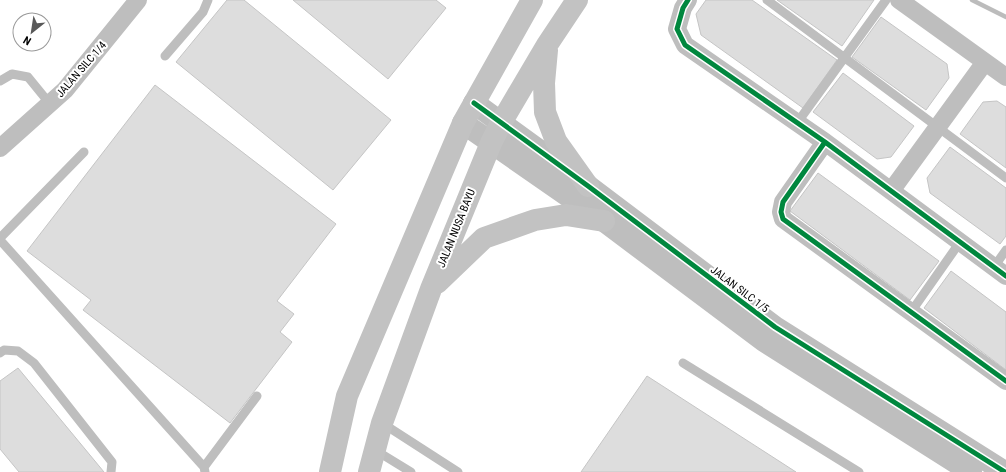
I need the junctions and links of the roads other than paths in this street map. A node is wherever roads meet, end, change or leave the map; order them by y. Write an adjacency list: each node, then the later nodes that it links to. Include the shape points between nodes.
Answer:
1 (138, 0): 16 (street, JALAN SILC 1/4, via 65,90)
2 (208, 0): 10 (lane, via 203,12)
3 (532, 0): 15 (main road)
4 (688, 0): 19 (street, via 677,29 685,45)
5 (767, 0): 11 (lane)
6 (886, 0): 11 (lane)
7 (899, 0): 12 (street)
8 (570, 2): 9 (main road, JALAN NUSA BAYU)
9 (547, 45): 18 (main road, JALAN NUSA BAYU); 26 (main road, via 545,112 556,141)
10 (165, 56)
11 (844, 58): 19 (lane); 20 (lane)
12 (984, 62): 13 (street); 20 (street)
13 (1006, 77)
14 (0, 81): 16 (lane, via 12,74 28,77)
15 (474, 103): 17 (main road); 18 (street, JALAN SILC 1/5)
16 (50, 104): 23 (street, JALAN SILC 1/4)
17 (463, 123): 22 (street); 43 (main road, via 347,396)
18 (501, 123): 22 (main road, JALAN NUSA BAYU); 26 (street, JALAN SILC 1/5)
19 (797, 123): 21 (street)
20 (938, 127): 25 (lane); 27 (street)
21 (825, 142): 27 (street); 34 (street, via 783,202 783,219)
22 (491, 143): 28 (street); 33 (main road, JALAN NUSA BAYU)
23 (0, 148)
24 (84, 152): 29 (lane)
25 (1006, 178)
26 (588, 186): 49 (street, JALAN SILC 1/5, via 775,327)
27 (891, 191): 30 (street)
28 (604, 221): 33 (main road, via 566,215 535,220 484,238); 48 (street, via 764,341)
29 (0, 239): 41 (lane)
30 (960, 242): 32 (street); 34 (lane)
31 (1006, 250): 32 (lane)
32 (1000, 271)
33 (431, 289): 39 (main road, JALAN NUSA BAYU)
34 (911, 312): 37 (street)
35 (0, 353): 42 (lane, via 4,350 18,351 34,363 112,462)
36 (682, 363): 47 (lane)
37 (1006, 381)
38 (257, 396): 41 (lane)
39 (382, 423): 40 (main road, JALAN NUSA BAYU); 46 (lane)
40 (374, 450): 44 (main road, JALAN NUSA BAYU); 45 (lane)
41 (204, 470)
42 (111, 472)
43 (330, 472)
44 (369, 472)
45 (411, 472)
46 (458, 472)
47 (859, 472)
48 (971, 472)
49 (1006, 472)

